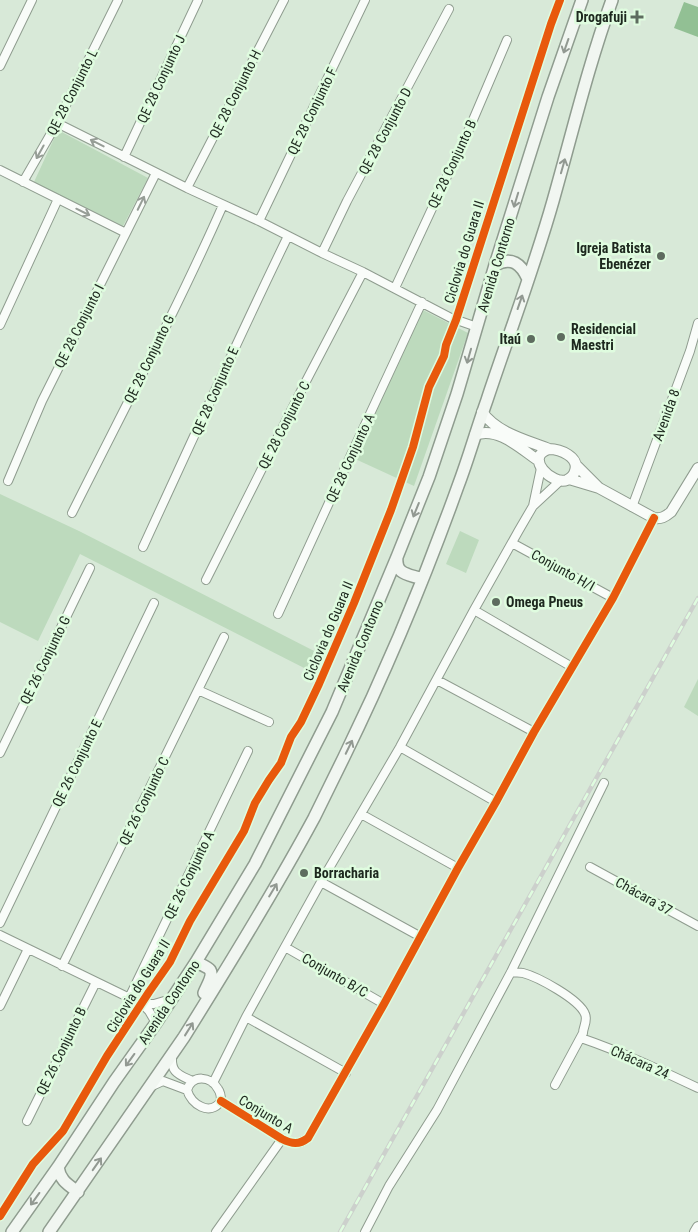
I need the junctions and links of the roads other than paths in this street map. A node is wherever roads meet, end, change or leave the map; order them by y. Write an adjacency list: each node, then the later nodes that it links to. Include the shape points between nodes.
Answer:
1 (32, 0): 10 (street)
2 (118, 0): 11 (street, QE 28 Conjunto L)
3 (198, 0): 12 (street, QE 28 Conjunto J)
4 (284, 0): 16 (street, QE 28 Conjunto H)
5 (365, 0): 19 (street, QE 28 Conjunto F)
6 (582, 0): 23 (main road, Avenida Contorno, one-way to 23)
7 (612, 0): 25 (main road, one-way to 7)
8 (449, 9): 22 (street, QE 28 Conjunto D)
9 (506, 40): 26 (street, QE 28 Conjunto B, via 470,127)
10 (0, 66)
11 (57, 123): 12 (street, one-way to 11); 15 (street, QE 28 Conjunto L, one-way to 15)
12 (124, 157): 14 (street)
13 (0, 170): 15 (street)
14 (156, 173): 16 (street); 20 (street, QE 28 Conjunto I, one-way to 14)
15 (24, 182): 17 (street)
16 (187, 188): 18 (street)
17 (58, 200): 20 (street, one-way to 20); 29 (street)
18 (223, 205): 19 (street); 44 (street, QE 28 Conjunto G)
19 (259, 221): 21 (street)
20 (126, 233): 40 (street, QE 28 Conjunto I, via 42,400)
21 (288, 236): 22 (street); 47 (street, QE 28 Conjunto E)
22 (322, 253): 24 (street)
23 (495, 265): 25 (main road, via 512,262 522,268); 30 (main road, Avenida Contorno)
24 (362, 272): 26 (street); 51 (street, QE 28 Conjunto C)
25 (528, 279): 33 (main road, one-way to 25)
26 (395, 288): 27 (street)
27 (422, 302): 30 (street, via 451,318); 55 (street, QE 28 Conjunto A)
28 (698, 323): 31 (street, Avenida 8)
29 (0, 325)
30 (477, 327): 48 (main road, Avenida Contorno, one-way to 48, via 458,394)
31 (690, 350): 32 (street); 43 (street, Avenida 8)
32 (698, 353)
33 (482, 412): 34 (main road); 35 (street, via 495,426)
34 (475, 435): 36 (street, via 481,432 509,440); 50 (main road)
35 (549, 448): 36 (street, via 540,453); 37 (street, via 564,453)
36 (540, 465): 39 (street, via 550,476); 42 (street)
37 (576, 465): 39 (street, via 574,474); 41 (street)
38 (698, 468): 45 (street, via 670,512 663,518)
39 (565, 480): 41 (street); 42 (street)
40 (8, 481)
41 (599, 488): 43 (street)
42 (533, 506): 46 (street)
43 (632, 507): 45 (street)
44 (72, 513)
45 (654, 518): 52 (street)
46 (512, 543): 52 (street, Conjunto H/I); 54 (street)
47 (143, 547)
48 (397, 557): 50 (main road, via 396,564 402,572); 77 (main road, Avenida Contorno, via 332,712 294,790 255,864)
49 (90, 568): 64 (street, QE 26 Conjunto G)
50 (422, 579): 86 (main road, one-way to 50, via 315,816 365,713)
51 (206, 580)
52 (613, 598): 57 (street)
53 (154, 603): 71 (street, QE 26 Conjunto E)
54 (474, 610): 57 (street); 58 (street)
55 (278, 614)
56 (224, 637): 59 (street, QE 26 Conjunto C)
57 (572, 666): 61 (street)
58 (436, 680): 61 (street); 62 (street)
59 (198, 690): 60 (street); 78 (street, QE 26 Conjunto C)
60 (269, 722)
61 (534, 732): 66 (street)
62 (400, 747): 66 (street); 67 (street)
63 (248, 751): 81 (street, QE 26 Conjunto A)
64 (0, 753)
65 (604, 784): 79 (street)
66 (496, 802): 69 (street)
67 (361, 814): 69 (street); 70 (street)
68 (590, 867): 72 (street, Chácara 37)
69 (458, 868): 74 (street)
70 (321, 882): 74 (street); 75 (street)
71 (0, 923)
72 (698, 926)
73 (0, 935): 76 (street)
74 (421, 937): 84 (street)
75 (285, 947): 84 (street, Conjunto B/C); 87 (street)
76 (28, 949): 78 (street); 85 (street)
77 (196, 962): 82 (main road, Avenida Contorno); 86 (main road, via 211,972)
78 (62, 966): 80 (street)
79 (511, 972): 89 (street, via 534,978 567,996 582,1009 586,1018); 107 (street, via 437,1110 389,1186)
80 (96, 982): 81 (street); 99 (street, QE 26 Conjunto B)
81 (129, 998): 83 (street)
82 (171, 999): 83 (street); 88 (main road, Avenida Contorno)
83 (142, 1004): 88 (street)
84 (384, 1004): 91 (street)
85 (0, 1006)
86 (203, 1007): 90 (main road, one-way to 86)
87 (246, 1017): 91 (street); 93 (street)
88 (156, 1023): 101 (main road, Avenida Contorno, one-way to 101)
89 (581, 1038): 94 (street); 96 (street, Chácara 24, via 635,1058)
90 (172, 1054): 92 (street, via 174,1071); 95 (main road)
91 (346, 1073): 100 (street, Conjunto A, via 308,1138 300,1143)
92 (192, 1081): 93 (street, via 202,1078); 97 (street)
93 (213, 1083): 98 (street, via 218,1088)
94 (555, 1085)
95 (151, 1086): 97 (street, via 164,1082); 102 (main road, one-way to 95)
96 (698, 1088)
97 (187, 1090): 98 (street, via 191,1099 204,1108 212,1109)
98 (221, 1101): 100 (street, Conjunto A)
99 (26, 1121)
100 (282, 1139): 106 (street)
101 (58, 1167): 102 (main road, via 62,1179); 104 (main road, Avenida Contorno, one-way to 104)
102 (78, 1192): 105 (main road)
103 (698, 1227): 108 (street)
104 (12, 1232)
105 (49, 1232)
106 (216, 1232)
107 (365, 1232)
108 (695, 1232)

